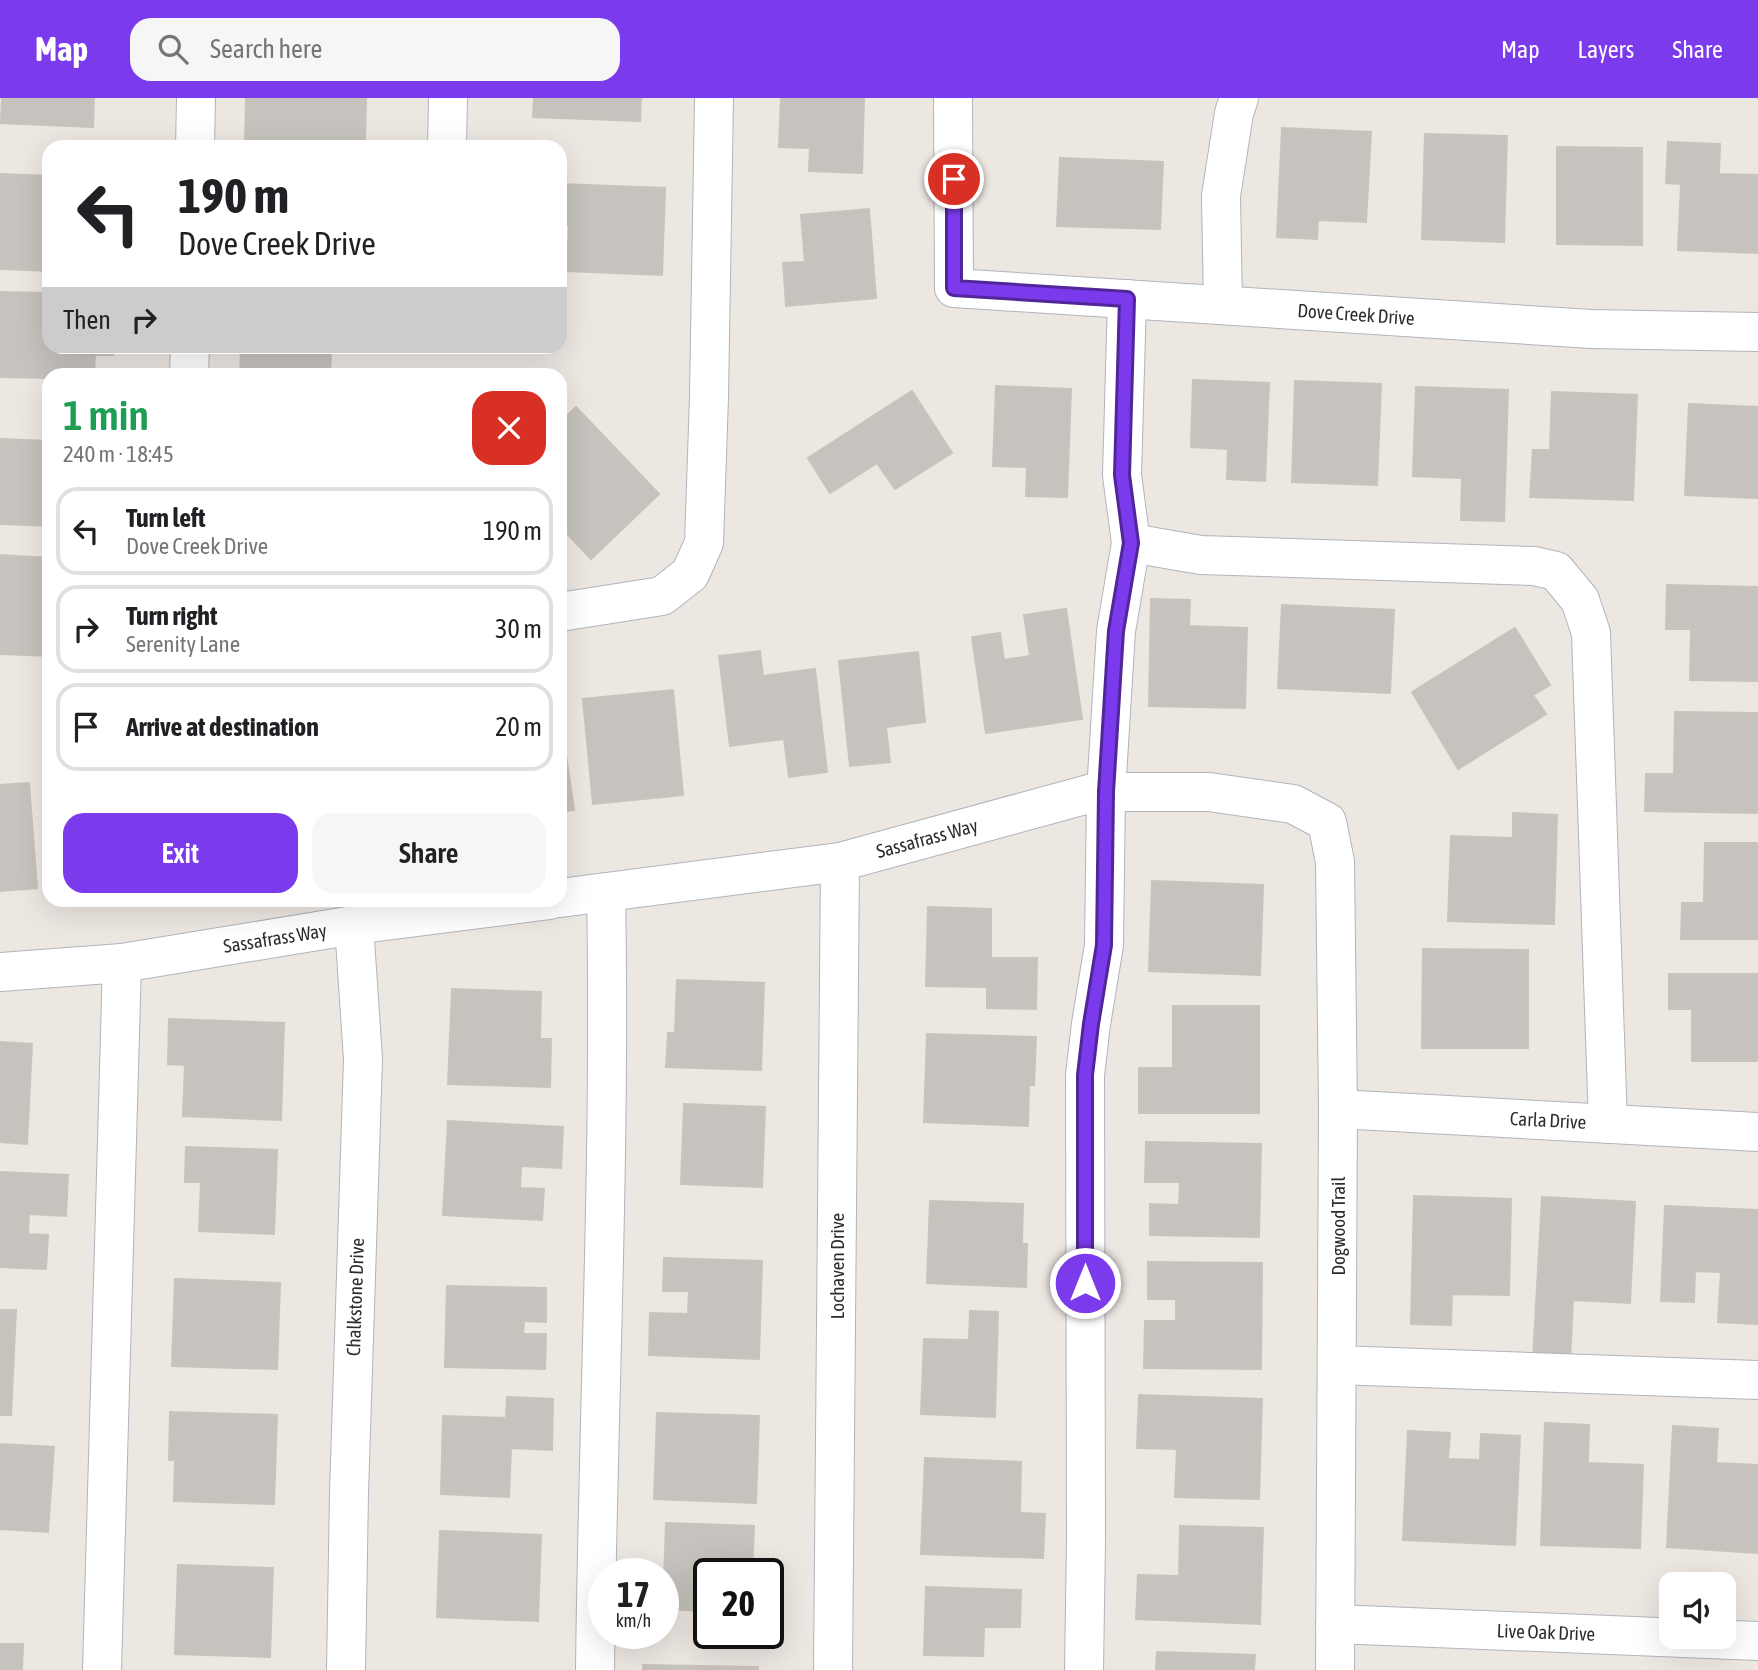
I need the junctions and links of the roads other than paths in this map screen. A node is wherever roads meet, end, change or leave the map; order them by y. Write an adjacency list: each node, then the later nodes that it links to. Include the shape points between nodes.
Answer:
1 (196, 98): 6 (street)
2 (448, 98): 7 (street)
3 (714, 98): 12 (street, via 704,542 690,574 662,596)
4 (953, 98): 8 (street, Dove Creek Drive, via 954,288)
5 (1239, 98): 9 (street, via 1221,196)
6 (194, 140)
7 (447, 140)
8 (1127, 299): 9 (street, Dove Creek Drive); 11 (street, via 1122,475)
9 (1223, 305): 10 (street, Dove Creek Drive, via 1591,329)
10 (1758, 332)
11 (1131, 543): 13 (street, via 1116,631); 23 (street, via 1201,555 1534,566 1556,571 1580,600 1591,633)
12 (567, 611)
13 (1106, 792): 14 (street, Sassafrass Way, via 1209,792); 15 (street, Sassafrass Way); 33 (street, via 1104,945 1085,1075)
14 (1293, 804): 22 (street, Dogwood Trail, via 1327,822 1335,862)
15 (840, 862): 16 (street, Sassafrass Way); 32 (street, Lochaven Drive)
16 (606, 892): 17 (street, Sassafrass Way); 31 (street)
17 (567, 897)
18 (495, 907): 19 (street, Sassafrass Way)
19 (354, 925): 20 (street, Sassafrass Way); 30 (street, Chalkstone Drive, via 363,1059)
20 (122, 963): 21 (street, Sassafrass Way); 29 (street)
21 (0, 972)
22 (1338, 1109): 23 (street, Carla Drive); 25 (street, Dogwood Trail)
23 (1608, 1124): 24 (street, Carla Drive)
24 (1758, 1132)
25 (1336, 1365): 26 (street); 27 (street, Dogwood Trail)
26 (1758, 1380)
27 (1335, 1624): 28 (street, Live Oak Drive); 34 (street, Dogwood Trail)
28 (1758, 1641)
29 (102, 1670)
30 (346, 1670)
31 (595, 1670)
32 (833, 1670)
33 (1084, 1670)
34 (1335, 1670)

